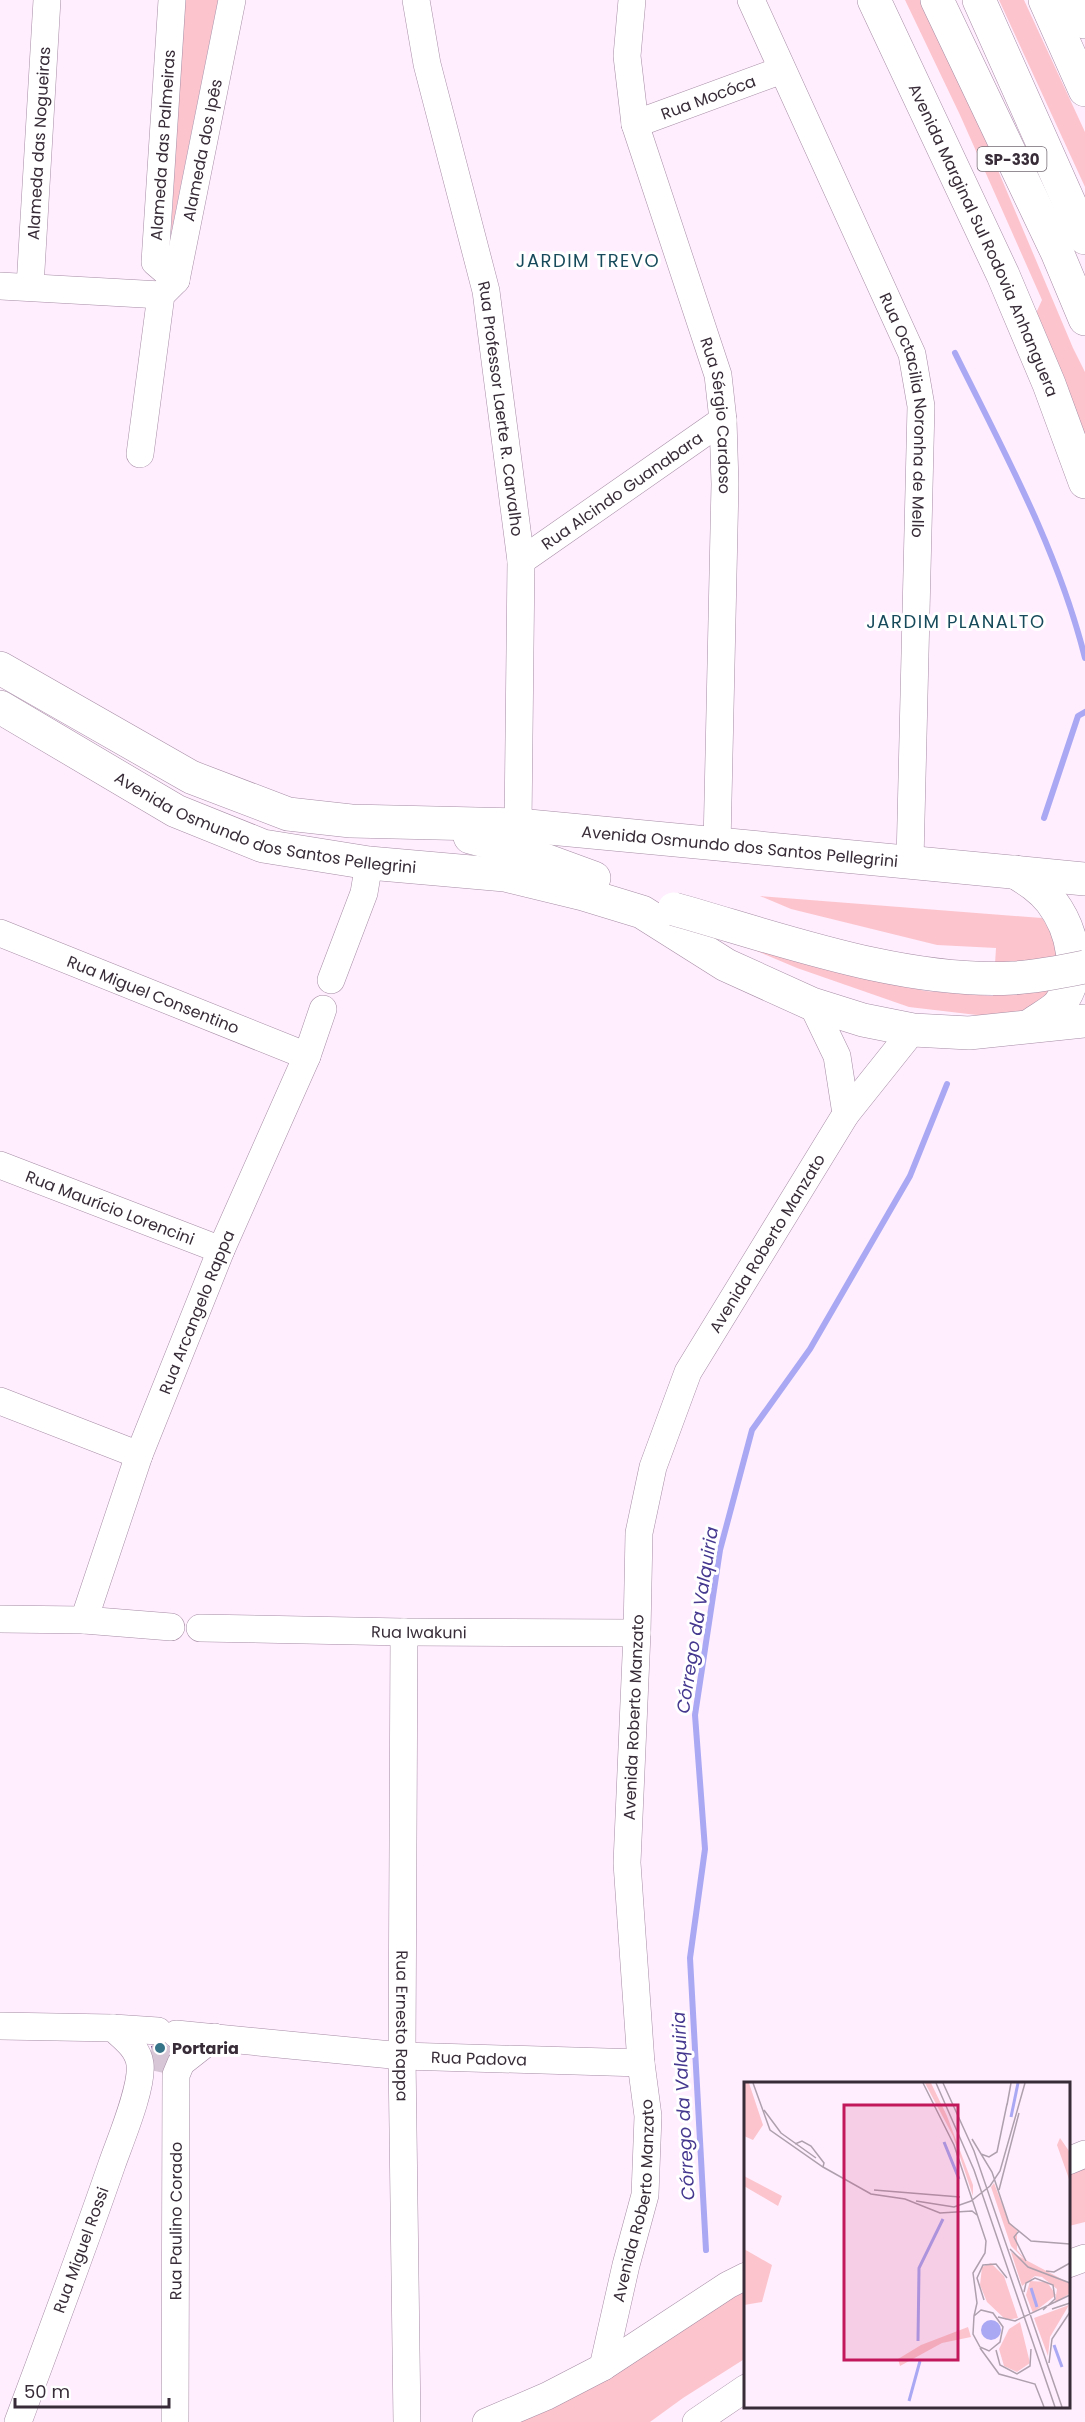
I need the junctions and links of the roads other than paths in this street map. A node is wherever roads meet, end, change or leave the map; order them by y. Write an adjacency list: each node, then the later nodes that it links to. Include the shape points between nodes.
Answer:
1 (47, 0): 18 (street, Alameda das Nogueiras)
2 (172, 0): 19 (street, Alameda das Palmeiras, via 155,262)
3 (232, 0): 19 (street, Alameda dos Ipês)
4 (416, 0): 24 (street, Rua Professor Laerte R. Carvalho, via 427,64 486,291)
5 (632, 0): 15 (street, Rua Sérgio Cardoso, via 627,56)
6 (751, 0): 13 (street, Rua Octacilia Noronha de Mello)
7 (874, 0): 23 (main road, Avenida Marginal Sul Rodovia Anhanguera, via 1003,275)
8 (937, 0): 20 (main road, SP-330)
9 (979, 0): 16 (main road, SP-330)
10 (1045, 0): 14 (main road)
11 (1074, 0): 12 (main road)
12 (1085, 22)
13 (782, 70): 15 (street, Rua Mocóca); 30 (street, Rua Octacilia Noronha de Mello, via 912,354 921,406)
14 (1085, 90)
15 (635, 124): 21 (street, Rua Sérgio Cardoso, via 718,375)
16 (1085, 237)
17 (0, 286): 18 (street)
18 (30, 287): 19 (street)
19 (168, 287): 22 (street, Alameda dos Ipês)
20 (1085, 319)
21 (723, 420): 24 (street, Rua Alcindo Guanabara); 29 (street, Rua Sérgio Cardoso)
22 (140, 454)
23 (1085, 482)
24 (521, 561): 28 (street, Rua Professor Laerte R. Carvalho)
25 (0, 668): 27 (main road, Avenida Osmundo dos Santos Pellegrini, via 191,777 288,814)
26 (0, 707): 31 (main road, Avenida Osmundo dos Santos Pellegrini, via 176,811 263,846)
27 (393, 822): 28 (main road, Avenida Osmundo dos Santos Pellegrini); 35 (main road, Avenida Osmundo dos Santos Pellegrini, via 512,848)
28 (518, 825): 29 (main road, Avenida Osmundo dos Santos Pellegrini)
29 (717, 845): 30 (main road, Avenida Osmundo dos Santos Pellegrini)
30 (910, 861): 32 (main road, Avenida Osmundo dos Santos Pellegrini)
31 (369, 863): 34 (main road, Avenida Osmundo dos Santos Pellegrini, via 505,875); 38 (street, via 364,893)
32 (1014, 871): 33 (main road, Avenida Osmundo dos Santos Pellegrini); 42 (main road, via 1050,900 1059,912 1073,949 1069,985 1058,1006)
33 (1085, 879)
34 (583, 894): 35 (main road, Avenida Osmundo dos Santos Pellegrini); 39 (main road, Avenida Osmundo dos Santos Pellegrini, via 642,912 726,965)
35 (674, 909): 37 (main road, bridge, via 910,971 1012,978)
36 (0, 933): 44 (street, Rua Miguel Consentino)
37 (1085, 967)
38 (331, 980)
39 (812, 1004): 43 (main road, Avenida Osmundo dos Santos Pellegrini); 45 (street, via 837,1056)
40 (323, 1009): 44 (street, Rua Arcangelo Rappa)
41 (1085, 1021): 42 (main road, Avenida Osmundo dos Santos Pellegrini)
42 (1031, 1025): 43 (main road, Avenida Osmundo dos Santos Pellegrini, via 969,1033)
43 (913, 1030): 45 (street, Avenida Roberto Manzato)
44 (307, 1056): 47 (street, Rua Arcangelo Rappa)
45 (846, 1114): 55 (street, Avenida Roberto Manzato, via 688,1372 653,1467 639,1533)
46 (0, 1165): 47 (street, Rua Maurício Lorencini)
47 (221, 1250): 49 (street, Rua Arcangelo Rappa)
48 (0, 1401): 49 (street)
49 (139, 1455): 51 (street, Rua Arcangelo Rappa)
50 (0, 1619): 51 (street)
51 (84, 1620): 52 (street)
52 (171, 1626)
53 (200, 1628): 54 (street, Rua Iwakuni)
54 (404, 1632): 55 (street, Rua Iwakuni); 58 (street, Rua Ernesto Rappa)
55 (637, 1633): 59 (street, Avenida Roberto Manzato, via 627,1863)
56 (0, 2026): 57 (street, via 113,2028 130,2044)
57 (159, 2053): 58 (street, Rua Padova, via 214,2037); 67 (street, Rua Miguel Rossi); 68 (street, Rua Paulino Corado, via 176,2075)
58 (402, 2056): 59 (street, Rua Padova); 69 (street, Rua Ernesto Rappa)
59 (642, 2063): 65 (street, Avenida Roberto Manzato, via 648,2116 645,2195)
60 (1085, 2154): 61 (street)
61 (1070, 2160)
62 (1085, 2258): 63 (street)
63 (1070, 2263)
64 (744, 2277): 65 (street)
65 (603, 2367): 70 (street)
66 (744, 2389): 71 (street)
67 (18, 2422)
68 (175, 2422)
69 (407, 2422)
70 (486, 2422)
71 (696, 2422)

